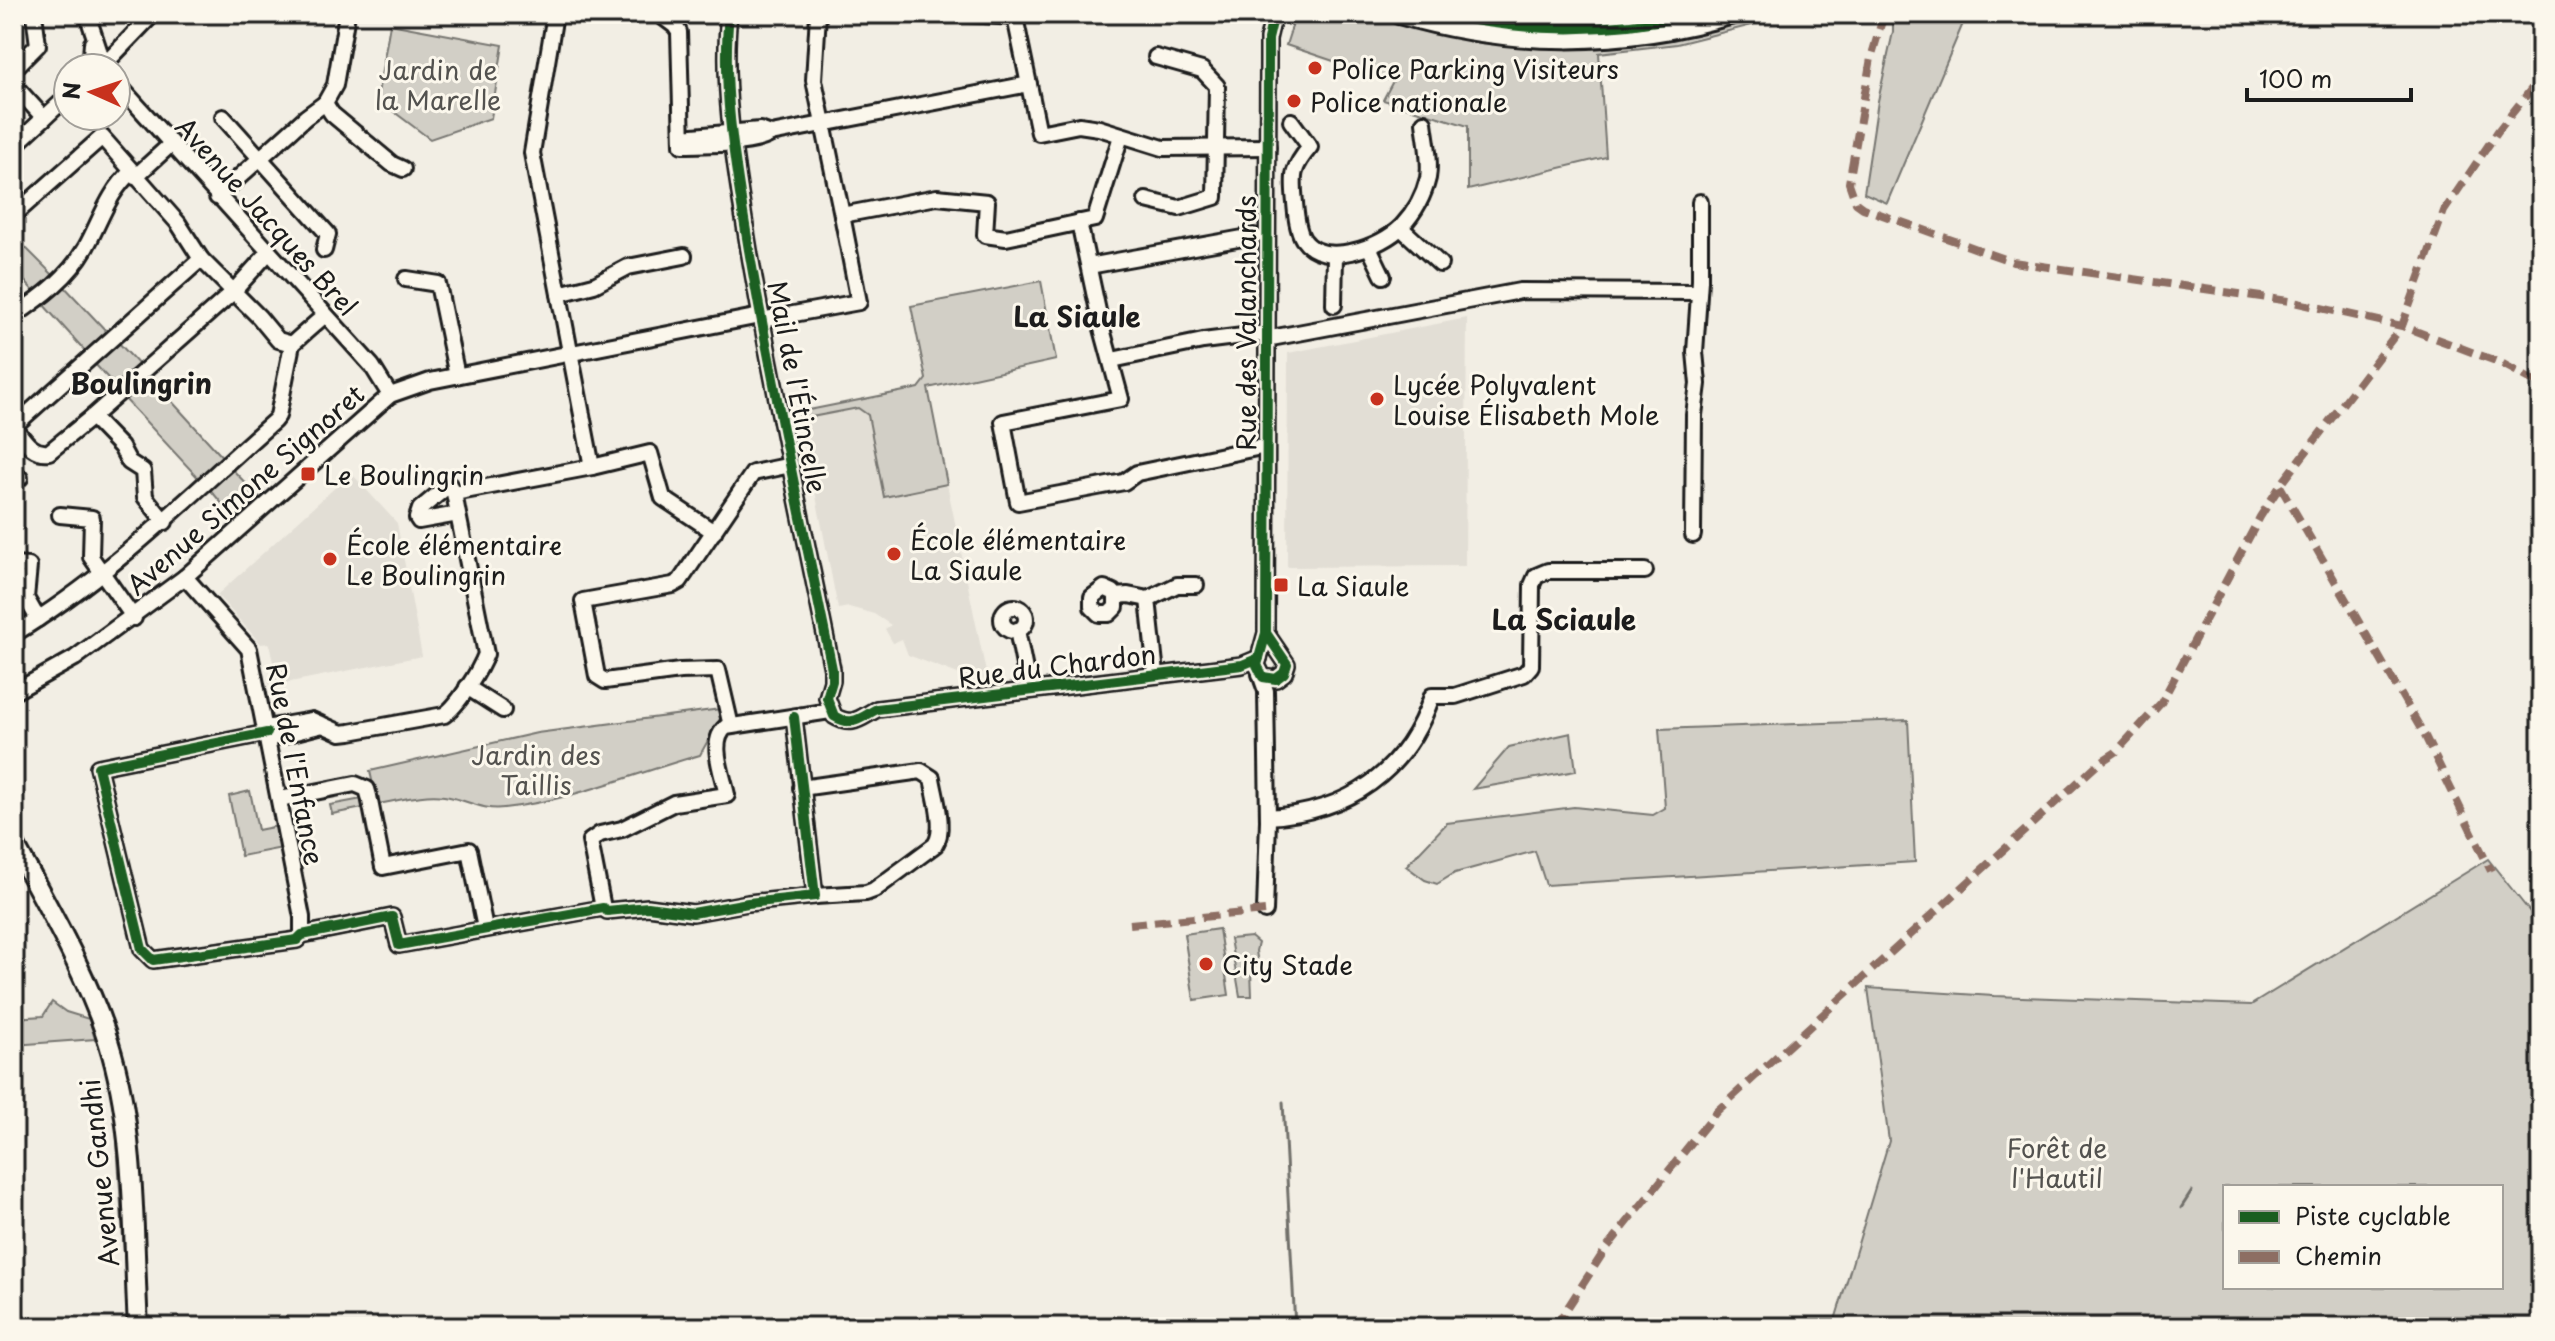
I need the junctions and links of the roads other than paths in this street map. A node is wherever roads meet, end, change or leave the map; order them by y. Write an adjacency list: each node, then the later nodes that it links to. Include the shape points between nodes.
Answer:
1 (34, 14): 16 (street, via 38,45)
2 (87, 14): 13 (street)
3 (153, 14): 14 (street)
4 (347, 14): 20 (street, via 335,85)
5 (555, 14): 56 (street, via 532,153)
6 (659, 14): 28 (street, via 679,32 682,141)
7 (729, 14): 28 (street, Mail de l'Étincelle)
8 (818, 14): 26 (street, via 814,80)
9 (968, 14): 17 (street, via 1015,17)
10 (1274, 14): 32 (street, Rue des Valanchards, via 1268,39)
11 (1399, 14): 12 (main road, via 1469,31 1573,39 1672,29)
12 (1733, 14)
13 (95, 52)
14 (116, 52)
15 (1156, 57): 31 (street, via 1202,70 1217,86)
16 (14, 69)
17 (1029, 84): 26 (street); 27 (street, via 1039,133 1079,125)
18 (14, 85): 23 (street)
19 (132, 103): 29 (street, Avenue Jacques Brel)
20 (325, 103): 33 (street); 34 (street)
21 (52, 111): 23 (street)
22 (223, 117): 33 (street)
23 (44, 118): 30 (street)
24 (1291, 121): 47 (street, via 1310,147 1292,179 1296,219 1303,239 1315,251)
25 (1424, 122): 42 (street, via 1428,176 1420,201)
26 (823, 124): 28 (street, via 762,140); 40 (street)
27 (1121, 136): 31 (street, via 1163,148); 41 (street, via 1095,219)
28 (732, 137): 60 (street, Mail de l'Étincelle)
29 (170, 145): 35 (street); 36 (street, Avenue Jacques Brel)
30 (14, 146)
31 (1217, 147): 32 (street); 37 (street, via 1215,197 1179,208)
32 (1268, 147): 61 (street, Rue des Valanchards)
33 (260, 157): 36 (street); 45 (street, via 328,234)
34 (403, 169)
35 (133, 175): 39 (street, via 102,137); 49 (street, via 178,223); 59 (street, via 115,187 74,266)
36 (217, 197): 46 (street, Avenue Jacques Brel)
37 (1146, 200)
38 (1700, 202): 54 (street)
39 (14, 215)
40 (842, 215): 41 (street, via 937,197 987,202 985,235 1006,238); 60 (street, Avenue Simone Signoret, via 859,302)
41 (1079, 222): 51 (street)
42 (1401, 228): 44 (street); 50 (street)
43 (1254, 236): 51 (street)
44 (1369, 247): 47 (street); 52 (street)
45 (324, 250)
46 (268, 253): 55 (street); 58 (street, Avenue Jacques Brel)
47 (1335, 255): 57 (street)
48 (684, 256): 56 (street, via 628,267 594,285)
49 (201, 259): 55 (street); 70 (street)
50 (1440, 264)
51 (1089, 266): 64 (street)
52 (1383, 276)
53 (406, 279): 66 (street, via 438,284)
54 (1697, 292): 61 (street, via 1520,291); 79 (street)
55 (232, 293): 62 (street, via 278,340); 69 (street)
56 (559, 294): 63 (street)
57 (1334, 305)
58 (325, 315): 62 (street); 65 (street, Avenue Jacques Brel)
59 (14, 316)
60 (761, 318): 63 (street, Avenue Simone Signoret); 72 (street, Mail de l'Étincelle)
61 (1266, 336): 64 (street, via 1203,341); 71 (street, Rue des Valanchards)
62 (292, 344): 77 (street, via 278,416)
63 (571, 355): 66 (street, Avenue Simone Signoret); 73 (street)
64 (1112, 360): 71 (street, via 1121,399 1003,422 1018,502)
65 (376, 372): 67 (street, Avenue Jacques Brel); 68 (street)
66 (457, 376): 67 (street, Avenue Simone Signoret)
67 (395, 392): 68 (street, Avenue Simone Signoret)
68 (375, 405): 83 (street, Avenue Simone Signoret)
69 (92, 417): 70 (street, via 45,453 34,450); 77 (street, via 143,471 145,497)
70 (14, 427)
71 (1266, 446): 90 (street, Rue des Valanchards)
72 (791, 465): 78 (street, via 753,473); 99 (street, Mail de l'Étincelle, via 832,669)
73 (592, 467): 74 (street); 78 (street, via 650,453 663,498)
74 (454, 493): 75 (street); 75 (street, via 449,485 420,509 417,518)
75 (458, 514): 95 (street, via 486,654)
76 (60, 515): 82 (street, via 92,518 91,557)
77 (165, 522): 82 (street)
78 (714, 532): 101 (street, via 673,585 583,601 600,680 718,670)
79 (1693, 535)
80 (14, 565): 88 (street, via 29,566 26,598)
81 (1645, 571): 105 (street, via 1548,571 1536,576 1531,666 1524,674 1455,696 1432,696 1420,728 1378,779 1319,810)
82 (102, 575): 87 (street); 88 (street)
83 (185, 577): 87 (street, Avenue Simone Signoret); 102 (street, Rue de l'Enfance, via 249,649)
84 (1196, 585): 86 (street, via 1177,585)
85 (1116, 596): 86 (street)
86 (1148, 599): 94 (street)
87 (134, 618): 97 (street, Avenue Simone Signoret)
88 (38, 619): 91 (street)
89 (1017, 630): 96 (street)
90 (1266, 633): 92 (street); 93 (street, Rue des Valanchards)
91 (14, 634)
92 (1280, 652): 93 (street, Rue du Chardon, via 1270,650); 93 (street, via 1287,667 1282,676)
93 (1263, 672): 94 (street, Rue du Chardon, via 1242,665); 105 (street, Rue des Valanchards)
94 (1156, 674): 96 (street, Rue du Chardon)
95 (467, 687): 98 (street); 102 (street, via 444,715 341,733 323,725)
96 (1029, 690): 99 (street, Rue du Chardon, via 877,709 849,722)
97 (14, 692)
98 (503, 710)
99 (830, 711): 100 (street)
100 (794, 717): 101 (street); 103 (street)
101 (731, 726): 108 (street, via 722,729 717,746 727,795 674,803 590,841)
102 (267, 733): 104 (street, Rue de l'Enfance); 111 (street, via 98,767 148,957 161,960 297,940)
103 (801, 788): 107 (street); 107 (street, via 921,771 932,778 939,825 935,845 874,890)
104 (280, 799): 110 (street, via 355,784 367,789 383,867 469,850); 111 (street, Rue de l'Enfance)
105 (1268, 817): 109 (street, Rue des Valanchards)
106 (14, 844): 112 (main road, Avenue Gandhi, via 87,987 113,1056 127,1146)
107 (815, 896): 108 (street, via 693,913)
108 (603, 908): 110 (street)
109 (1265, 911)
110 (485, 928): 111 (street, via 399,945 392,917)
111 (302, 935)
112 (138, 1327)

